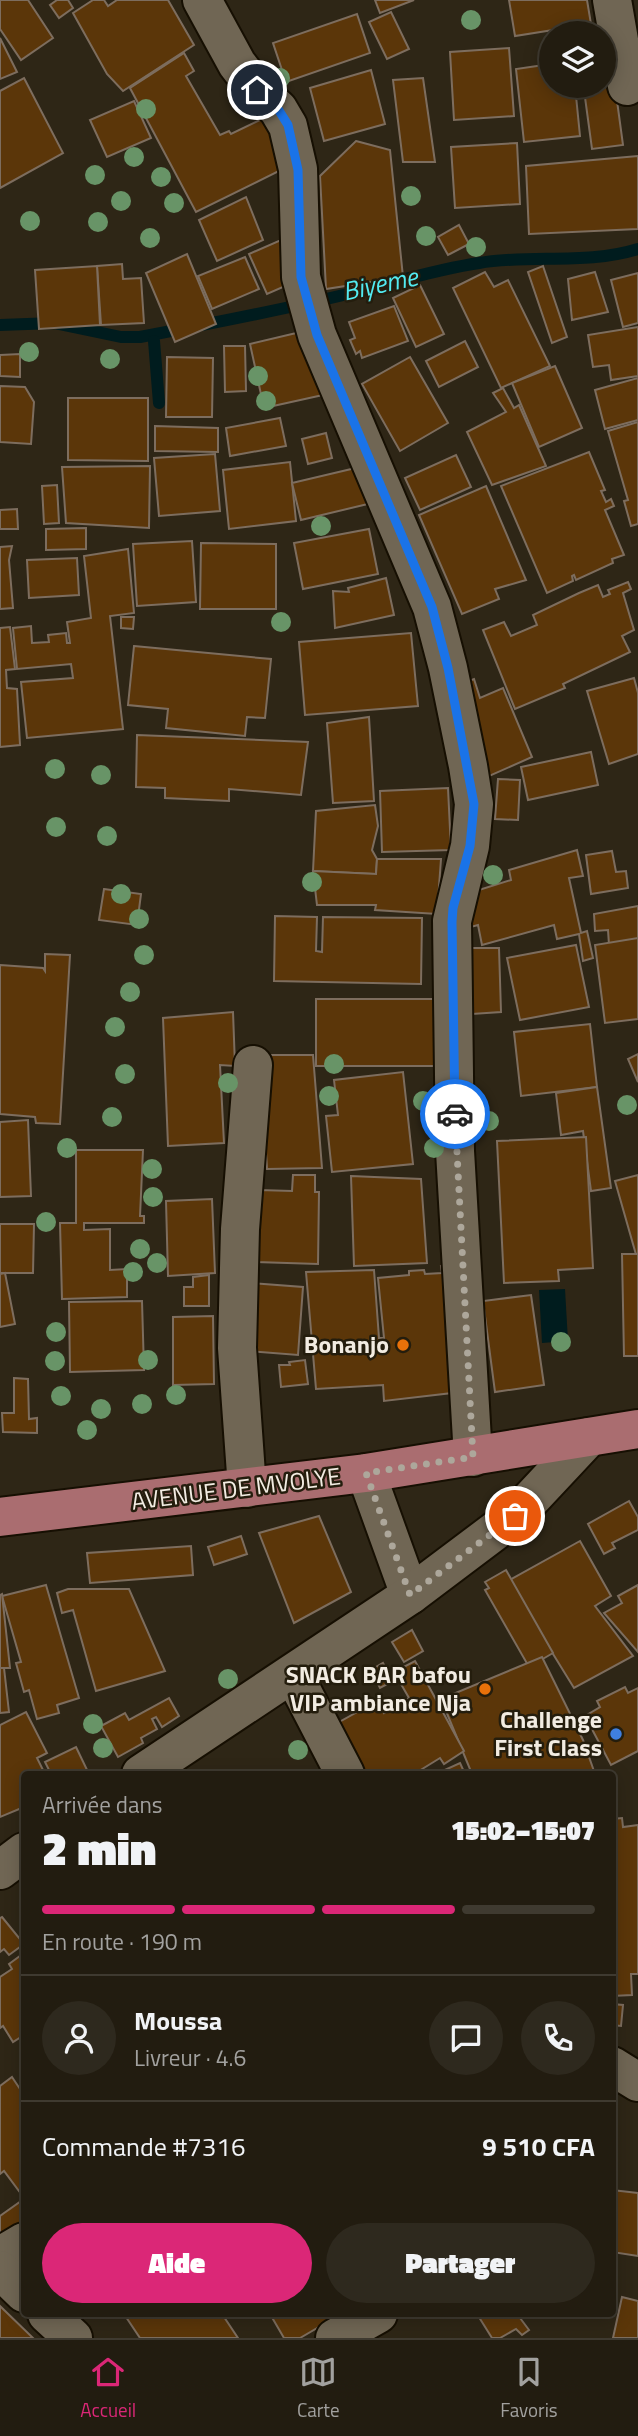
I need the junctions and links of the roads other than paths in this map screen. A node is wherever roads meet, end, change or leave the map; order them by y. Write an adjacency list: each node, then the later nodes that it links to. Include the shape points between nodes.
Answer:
1 (202, 0): 7 (street, via 237,64 288,125 298,170 301,277 317,335 432,607 474,804 470,846 452,922 455,1151)
2 (612, 0): 3 (street)
3 (627, 86)
4 (253, 1065): 9 (street, via 240,1229 237,1348)
5 (638, 1429): 6 (main road, AVENUE DE MVOLYE)
6 (589, 1437): 7 (main road, AVENUE DE MVOLYE); 11 (street, via 515,1516)
7 (473, 1457): 8 (main road, AVENUE DE MVOLYE)
8 (366, 1473): 9 (main road, AVENUE DE MVOLYE); 11 (street)
9 (247, 1488): 10 (main road, AVENUE DE MVOLYE)
10 (0, 1517)
11 (410, 1595): 12 (street)
12 (293, 1674): 13 (street); 14 (street)
13 (146, 1771)
14 (343, 1771)
15 (21, 1854): 16 (street)
16 (0, 1870)
17 (616, 2068): 18 (street)
18 (638, 2082)
19 (21, 2244): 20 (street)
20 (0, 2256)
21 (0, 2270): 22 (street)
22 (21, 2290)
23 (50, 2317): 25 (street)
24 (373, 2317): 26 (street)
25 (73, 2338)
26 (335, 2338)

